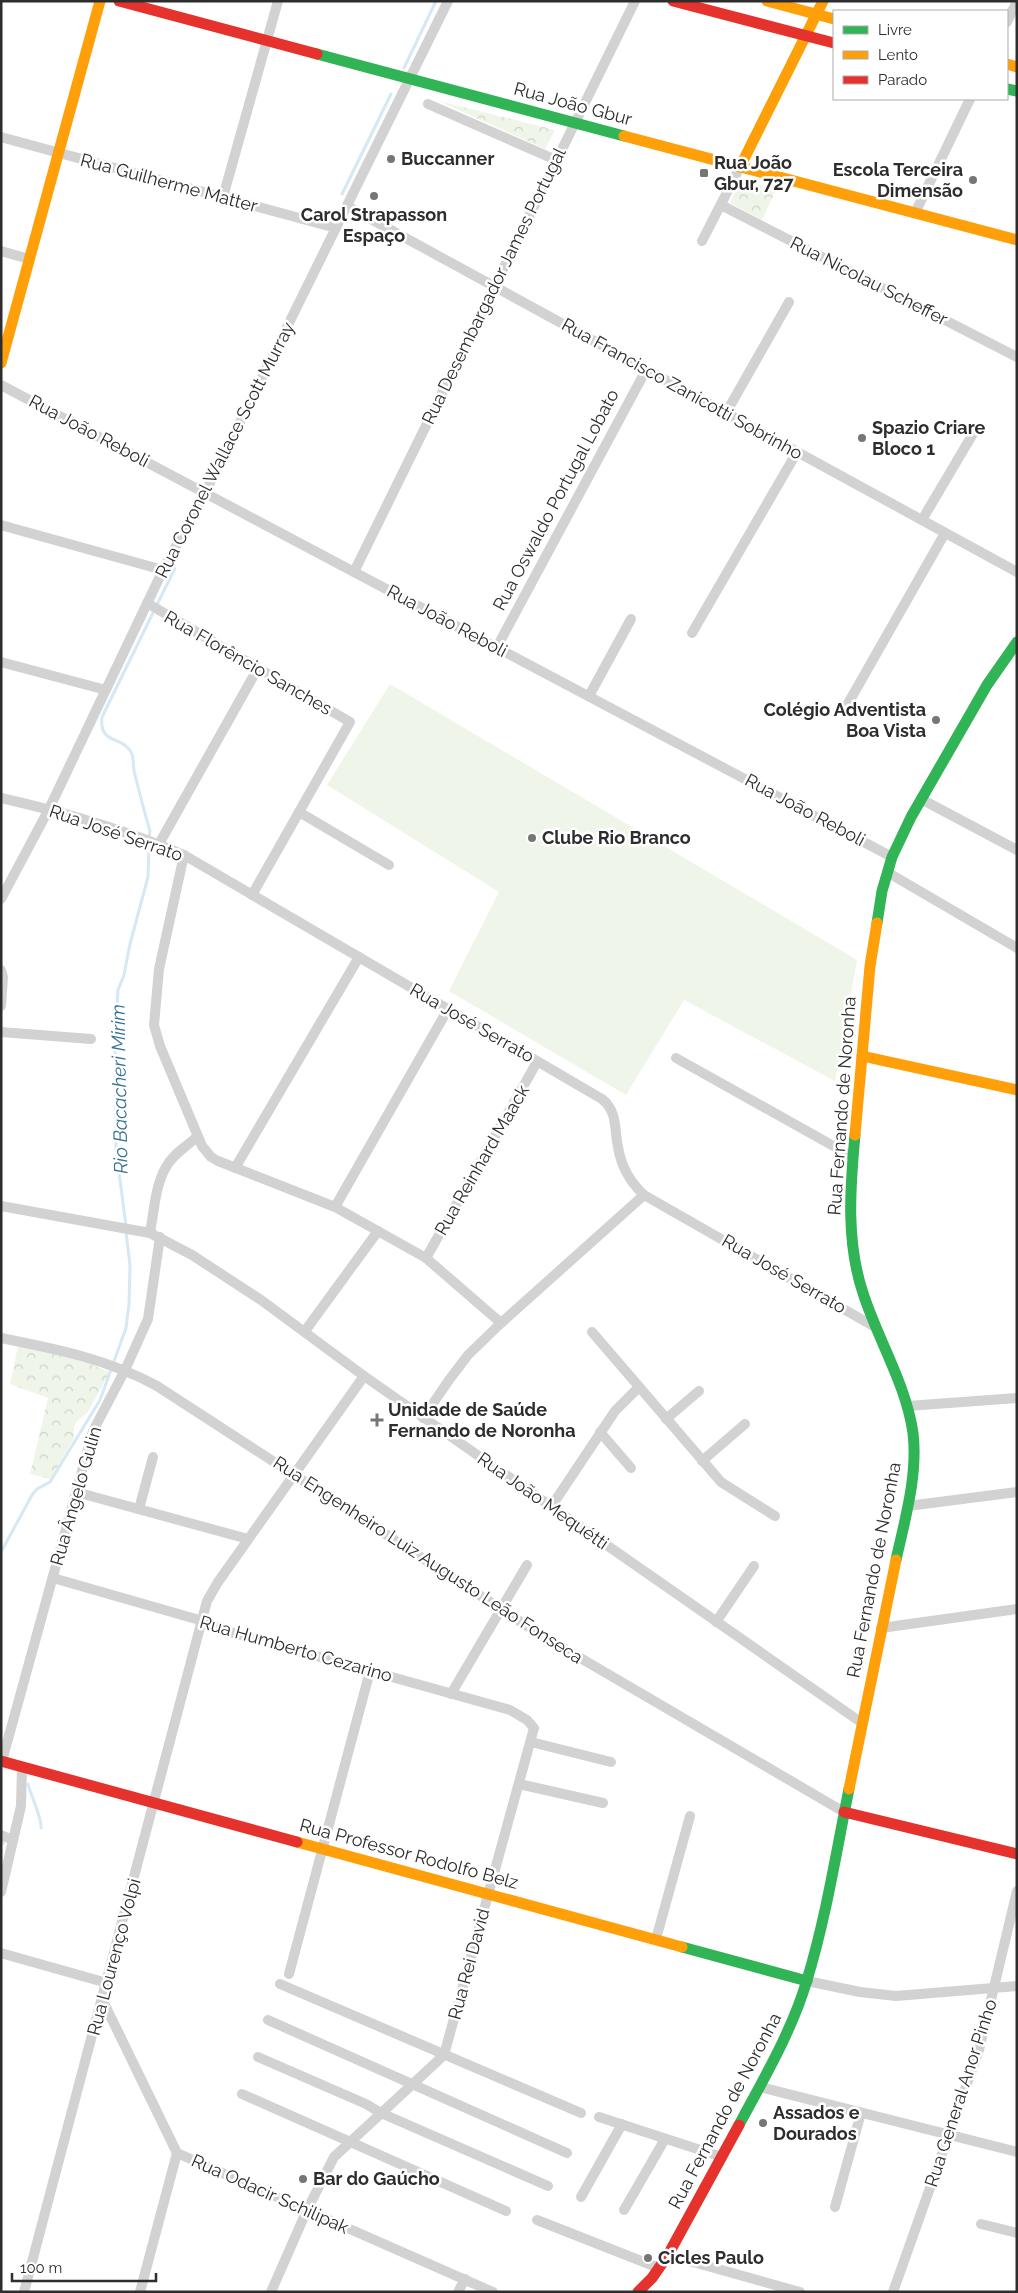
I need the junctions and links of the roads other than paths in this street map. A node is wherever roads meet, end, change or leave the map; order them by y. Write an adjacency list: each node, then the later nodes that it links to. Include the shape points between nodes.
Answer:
1 (100, 1): 21 (main road)
2 (119, 1): 14 (main road, Rua João Gbur)
3 (278, 1): 14 (street)
4 (448, 1): 16 (street, Rua Coronel Wallace Scott Murray)
5 (635, 1): 19 (street, Rua Desembargador James Portugal)
6 (673, 1): 13 (main road)
7 (767, 1): 10 (main road)
8 (823, 1): 10 (main road)
9 (1016, 1): 12 (street)
10 (814, 19): 11 (main road); 13 (main road)
11 (833, 19)
12 (1008, 20)
13 (805, 36): 15 (main road); 23 (main road)
14 (267, 40): 16 (main road, Rua João Gbur); 24 (street)
15 (833, 43)
16 (410, 78): 19 (main road, Rua João Gbur); 26 (street, Rua Coronel Wallace Scott Murray)
17 (970, 100): 27 (street)
18 (428, 104): 22 (street)
19 (575, 123): 22 (street, Rua Desembargador James Portugal); 23 (main road, Rua João Gbur)
20 (1, 137): 21 (street, Rua Guilherme Matter)
21 (58, 153): 24 (street, Rua Guilherme Matter); 32 (main road)
22 (556, 160): 33 (street, Rua Desembargador James Portugal)
23 (740, 167): 25 (street); 27 (main road, Rua João Gbur)
24 (223, 197): 28 (street, Rua Guilherme Matter)
25 (721, 205): 30 (street); 35 (street, Rua Nicolau Scheffer)
26 (347, 206): 28 (street, Rua Coronel Wallace Scott Murray); 33 (street, Rua Francisco Zanicotti Sobrinho)
27 (914, 213): 29 (main road, Rua João Gbur)
28 (336, 228): 42 (street, Rua Coronel Wallace Scott Murray)
29 (1017, 240)
30 (702, 241)
31 (1, 251): 32 (street)
32 (30, 259): 36 (main road)
33 (494, 287): 37 (street, Rua Francisco Zanicotti Sobrinho); 47 (street, Rua Desembargador James Portugal)
34 (789, 302): 39 (street)
35 (1017, 357)
36 (1, 363)
37 (646, 370): 39 (street, Rua Francisco Zanicotti Sobrinho); 53 (street, Rua Oswaldo Portugal Lobato)
38 (1, 385): 42 (street, Rua João Reboli)
39 (726, 413): 41 (street, Rua Francisco Zanicotti Sobrinho)
40 (974, 432): 43 (street)
41 (797, 452): 43 (street, Rua Francisco Zanicotti Sobrinho); 51 (street)
42 (205, 493): 46 (street, Rua Coronel Wallace Scott Murray); 47 (street, Rua João Reboli)
43 (922, 520): 45 (street, Rua Francisco Zanicotti Sobrinho)
44 (1, 524): 46 (street)
45 (945, 532): 48 (street, Rua Francisco Zanicotti Sobrinho); 58 (street)
46 (164, 570): 49 (street, Rua Coronel Wallace Scott Murray)
47 (354, 572): 53 (street, Rua João Reboli)
48 (1017, 572)
49 (147, 604): 55 (street, Rua Florêncio Sanches); 56 (street, Rua Coronel Wallace Scott Murray)
50 (631, 619): 57 (street)
51 (692, 633)
52 (1017, 642): 60 (main road, Rua Fernando de Noronha, via 991,679)
53 (497, 647): 57 (street, Rua João Reboli)
54 (1, 662): 56 (street)
55 (258, 668): 62 (street, Rua Florêncio Sanches, via 350,722); 63 (street)
56 (106, 690): 61 (street, Rua Coronel Wallace Scott Murray)
57 (589, 696): 66 (street, Rua João Reboli)
58 (846, 707)
59 (1, 798): 61 (street, Rua José Serrato)
60 (922, 799): 64 (street); 66 (main road, Rua Fernando de Noronha)
61 (49, 809): 63 (street, Rua José Serrato); 70 (street, Rua Coronel Wallace Scott Murray)
62 (298, 812): 67 (street); 69 (street)
63 (153, 843): 65 (street, Rua José Serrato)
64 (1017, 850)
65 (184, 855): 69 (street, Rua José Serrato); 82 (street, via 159,969 154,1025)
66 (892, 857): 68 (main road, Rua Fernando de Noronha)
67 (389, 865)
68 (887, 872): 71 (street); 78 (main road, Rua Fernando de Noronha, via 870,966)
69 (252, 895): 72 (street, Rua José Serrato)
70 (1, 899)
71 (1017, 948)
72 (359, 957): 75 (street, Rua José Serrato); 84 (street)
73 (1, 970): 74 (street)
74 (1, 1006)
75 (448, 1009): 80 (street, Rua José Serrato); 87 (street)
76 (1, 1032): 77 (street)
77 (92, 1039)
78 (862, 1056): 81 (main road); 83 (main road, Rua Fernando de Noronha)
79 (676, 1058): 83 (street)
80 (537, 1062): 85 (street, Rua José Serrato, via 608,1104 614,1112 625,1171); 90 (street, Rua Reinhard Maack)
81 (1017, 1090)
82 (198, 1136): 84 (street, via 211,1157); 89 (street, Rua Ângelo Gulin, via 166,1167 157,1196)
83 (853, 1157): 92 (main road, Rua Fernando de Noronha, via 850,1210 854,1255)
84 (236, 1168): 87 (street)
85 (644, 1195): 91 (street); 92 (street, Rua José Serrato)
86 (1, 1206): 89 (street, Rua João Mequétti)
87 (335, 1207): 88 (street)
88 (378, 1231): 90 (street); 93 (street)
89 (155, 1235): 93 (street, Rua João Mequétti, via 242,1286); 96 (street, Rua Ângelo Gulin, via 148,1319)
90 (426, 1258): 91 (street)
91 (501, 1323): 102 (street, via 458,1367)
92 (875, 1327): 101 (main road, Rua Fernando de Noronha)
93 (304, 1331): 97 (street, Rua João Mequétti)
94 (592, 1332): 98 (street)
95 (1, 1338): 96 (street, Rua Engenheiro Luiz Augusto Leão Fonseca, via 81,1355)
96 (122, 1369): 109 (street, Rua Engenheiro Luiz Augusto Leão Fonseca, via 157,1386); 110 (street, Rua Ângelo Gulin, via 93,1431)
97 (364, 1376): 102 (street, Rua João Mequétti); 109 (street, Rua Lourenço Volpi)
98 (640, 1387): 103 (street); 105 (street, via 615,1411)
99 (699, 1391): 103 (street)
100 (1017, 1398): 101 (street)
101 (908, 1406): 112 (main road, Rua Fernando de Noronha, via 914,1451)
102 (422, 1418): 113 (street, Rua João Mequétti)
103 (666, 1419): 107 (street)
104 (745, 1424): 107 (street)
105 (600, 1432): 108 (street); 113 (street)
106 (153, 1457): 114 (street)
107 (702, 1461): 115 (street, via 720,1482)
108 (631, 1468)
109 (295, 1474): 116 (street, Rua Lourenço Volpi); 120 (street, Rua Engenheiro Luiz Augusto Leão Fonseca)
110 (76, 1492): 114 (street); 119 (street, Rua Ângelo Gulin)
111 (1017, 1492): 112 (street)
112 (908, 1506): 124 (main road, Rua Fernando de Noronha)
113 (551, 1507): 123 (street, Rua João Mequétti)
114 (139, 1509): 116 (street)
115 (775, 1516)
116 (248, 1539): 122 (street, Rua Lourenço Volpi, via 211,1592)
117 (527, 1565): 120 (street)
118 (754, 1566): 123 (street)
119 (53, 1578): 122 (street, Rua Humberto Cezarino); 130 (street, Rua Ângelo Gulin)
120 (501, 1608): 126 (street); 136 (street, Rua Engenheiro Luiz Augusto Leão Fonseca, via 557,1645)
121 (1017, 1609): 124 (street)
122 (203, 1621): 125 (street, Rua Humberto Cezarino, via 223,1630); 134 (street, Rua Lourenço Volpi)
123 (716, 1622): 127 (street, Rua João Mequétti)
124 (881, 1628): 127 (main road, Rua Fernando de Noronha)
125 (370, 1671): 126 (street, Rua Humberto Cezarino); 140 (street)
126 (451, 1694): 128 (street, Rua Humberto Cezarino, via 510,1710)
127 (862, 1723): 136 (main road, Rua Fernando de Noronha)
128 (534, 1728): 129 (street, Rua Rei David)
129 (531, 1742): 131 (street); 133 (street, Rua Rei David)
130 (2, 1761): 132 (main road, Rua Professor Rodolfo Belz)
131 (612, 1762)
132 (22, 1767): 134 (main road, Rua Professor Rodolfo Belz); 139 (street, via 22,1799)
133 (519, 1784): 135 (street); 145 (street, Rua Rei David)
134 (155, 1803): 140 (main road, Rua Professor Rodolfo Belz); 150 (street, Rua Lourenço Volpi)
135 (603, 1803)
136 (844, 1812): 141 (main road); 149 (main road, Rua Fernando de Noronha)
137 (690, 1816): 146 (street)
138 (1, 1835): 139 (street)
139 (13, 1840): 142 (street)
140 (323, 1849): 145 (main road, Rua Professor Rodolfo Belz); 148 (street)
141 (1017, 1854)
142 (3, 1879): 143 (street)
143 (1, 1892)
144 (1017, 1892): 153 (street, Rua General Anor Pinho)
145 (488, 1894): 146 (main road, Rua Professor Rodolfo Belz); 156 (street, Rua Rei David)
146 (656, 1940): 149 (main road, Rua Professor Rodolfo Belz)
147 (1, 1953): 150 (street)
148 (289, 1974)
149 (808, 1980): 153 (street, via 860,1992 896,1996); 159 (main road, Rua Fernando de Noronha, via 783,2043)
150 (107, 1983): 154 (street, Rua Lourenço Volpi)
151 (280, 1984): 156 (street)
152 (1017, 1986): 153 (street)
153 (995, 1988): 166 (street, Rua General Anor Pinho, via 979,2050)
154 (102, 1999): 171 (street, Rua Odacir Schilipak); 185 (street, Rua Lourenço Volpi)
155 (268, 2020): 158 (street)
156 (444, 2055): 158 (street); 162 (street)
157 (258, 2057): 161 (street)
158 (413, 2083): 161 (street); 169 (street, via 429,2093)
159 (760, 2088): 163 (street); 172 (main road, Rua Fernando de Noronha)
160 (242, 2094): 168 (street)
161 (381, 2113): 168 (street); 173 (street)
162 (581, 2113)
163 (861, 2113): 166 (street); 175 (street)
164 (599, 2117): 165 (street)
165 (622, 2124): 167 (street); 174 (street)
166 (949, 2135): 170 (street); 192 (street, Rua General Anor Pinho)
167 (665, 2139): 172 (street); 177 (street)
168 (350, 2142): 176 (street, via 334,2157); 178 (street)
169 (567, 2152)
170 (1017, 2152)
171 (177, 2154): 176 (street, Rua Odacir Schilipak); 186 (street)
172 (722, 2157): 182 (main road, Rua Fernando de Noronha)
173 (548, 2186)
174 (581, 2197)
175 (835, 2207)
176 (307, 2210): 184 (street, Rua Odacir Schilipak); 187 (street)
177 (624, 2210)
178 (506, 2211)
179 (537, 2220): 183 (street)
180 (982, 2224): 181 (street)
181 (1017, 2233)
182 (668, 2255): 183 (main road, Rua Fernando de Noronha); 191 (street)
183 (659, 2268): 190 (main road, Rua Fernando de Noronha)
184 (464, 2280): 188 (street); 189 (street, Rua Odacir Schilipak)
185 (24, 2292)
186 (140, 2292)
187 (271, 2292)
188 (458, 2292)
189 (493, 2292)
190 (638, 2292)
191 (800, 2292)
192 (893, 2292)

